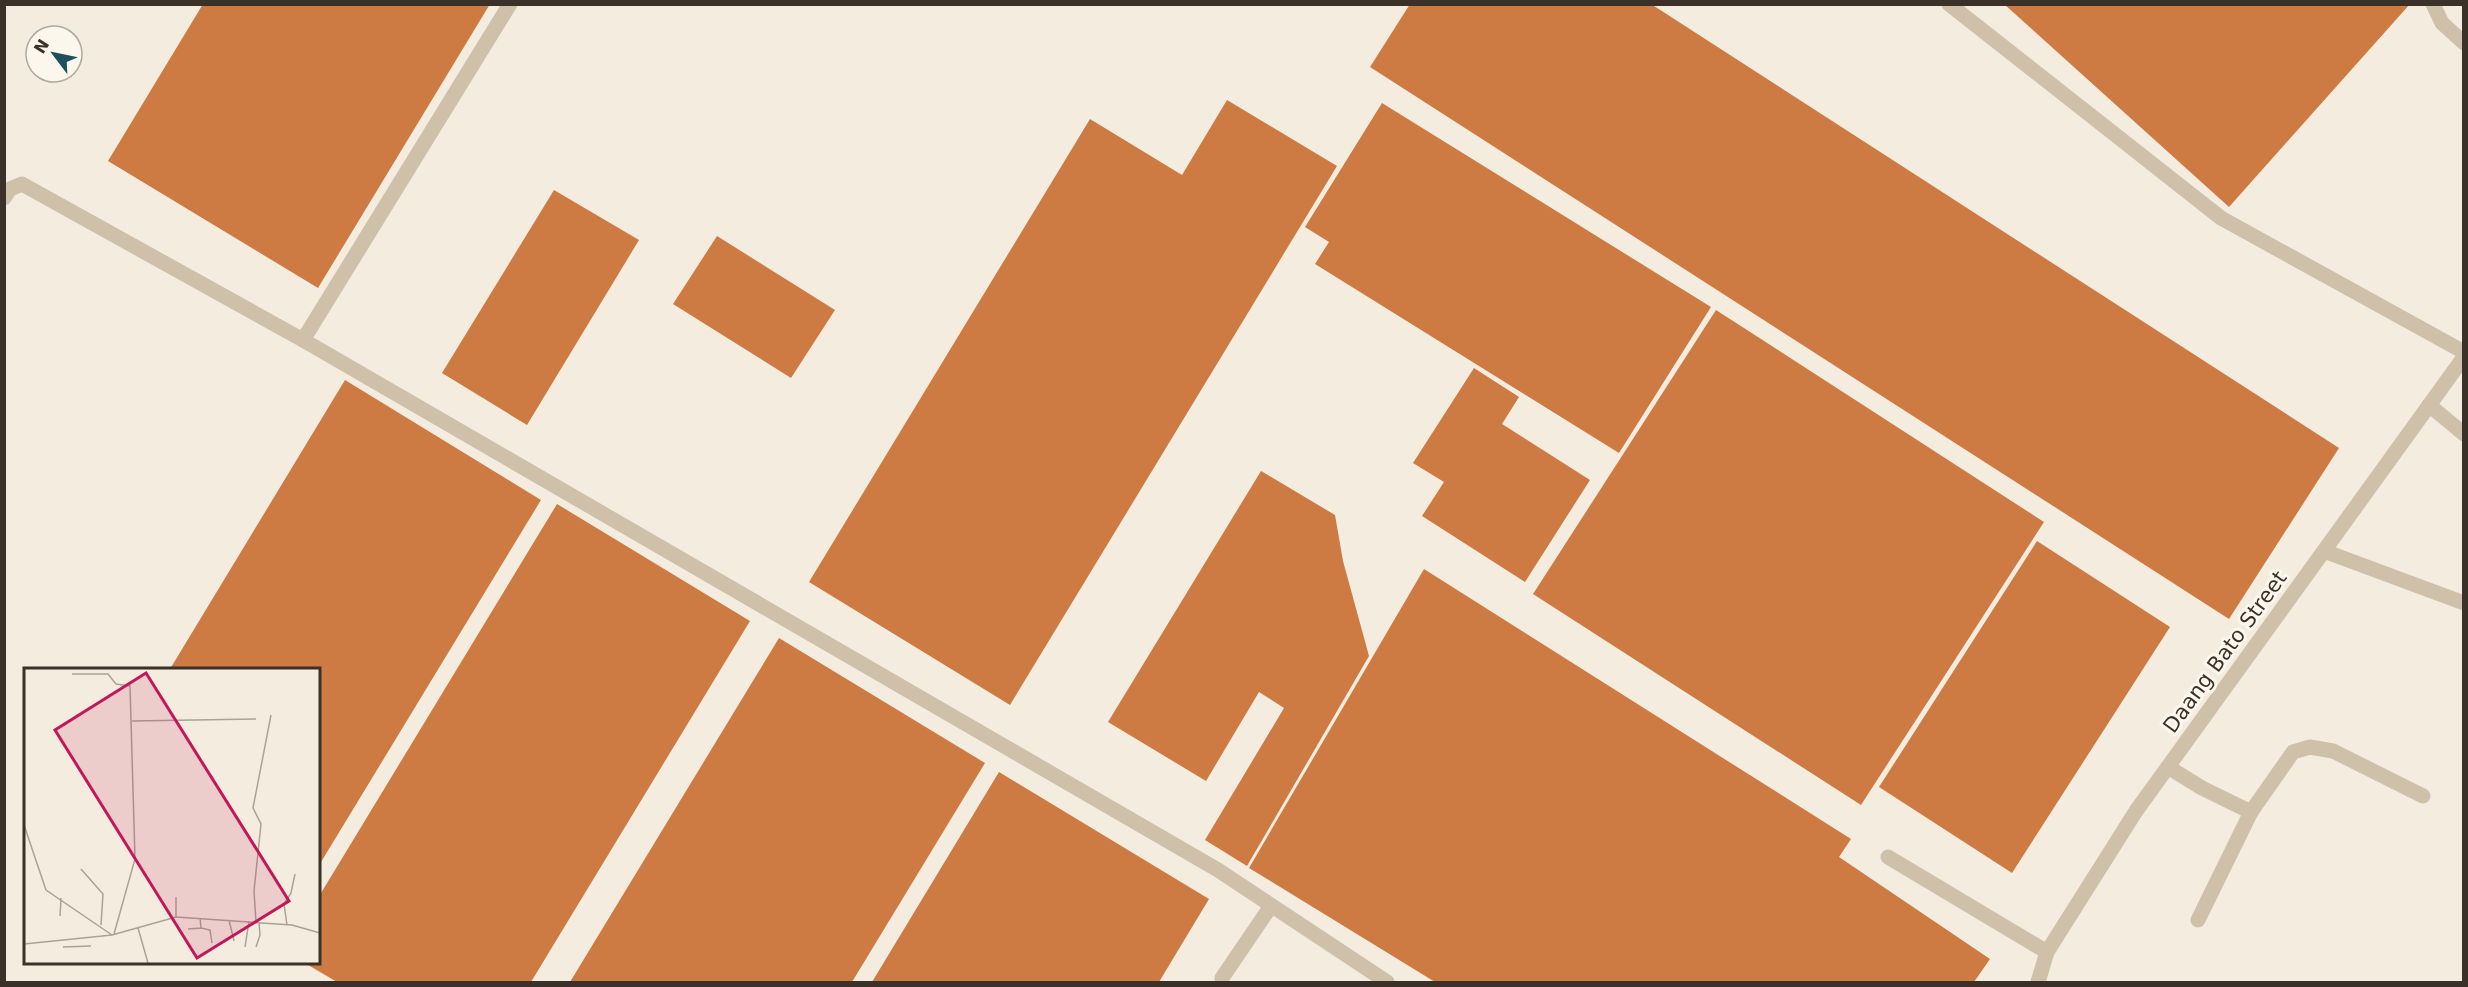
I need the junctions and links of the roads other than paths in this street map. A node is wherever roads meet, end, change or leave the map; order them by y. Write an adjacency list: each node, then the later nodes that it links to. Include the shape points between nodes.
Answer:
1 (510, 4): 6 (street)
2 (1949, 4): 7 (street, via 2221,218)
3 (2433, 4): 4 (street, via 2442,23)
4 (2463, 42)
5 (4, 198): 6 (street, via 10,189 22,184)
6 (303, 340): 17 (street, via 1218,870)
7 (2463, 352)
8 (2463, 357): 9 (street, Daang Bato Street)
9 (2429, 405): 10 (street); 11 (street, Daang Bato Street)
10 (2463, 434)
11 (2324, 551): 12 (street); 13 (street, Daang Bato Street)
12 (2463, 603)
13 (2169, 767): 15 (street); 19 (street, Daang Bato Street)
14 (2423, 796): 15 (street, via 2333,751 2310,747 2293,752)
15 (2251, 812): 18 (street)
16 (1888, 857): 19 (street)
17 (1271, 906): 20 (street); 21 (street)
18 (2198, 921)
19 (2047, 952): 22 (street, Daang Bato Street)
20 (1222, 978)
21 (1387, 982)
22 (2038, 982)

